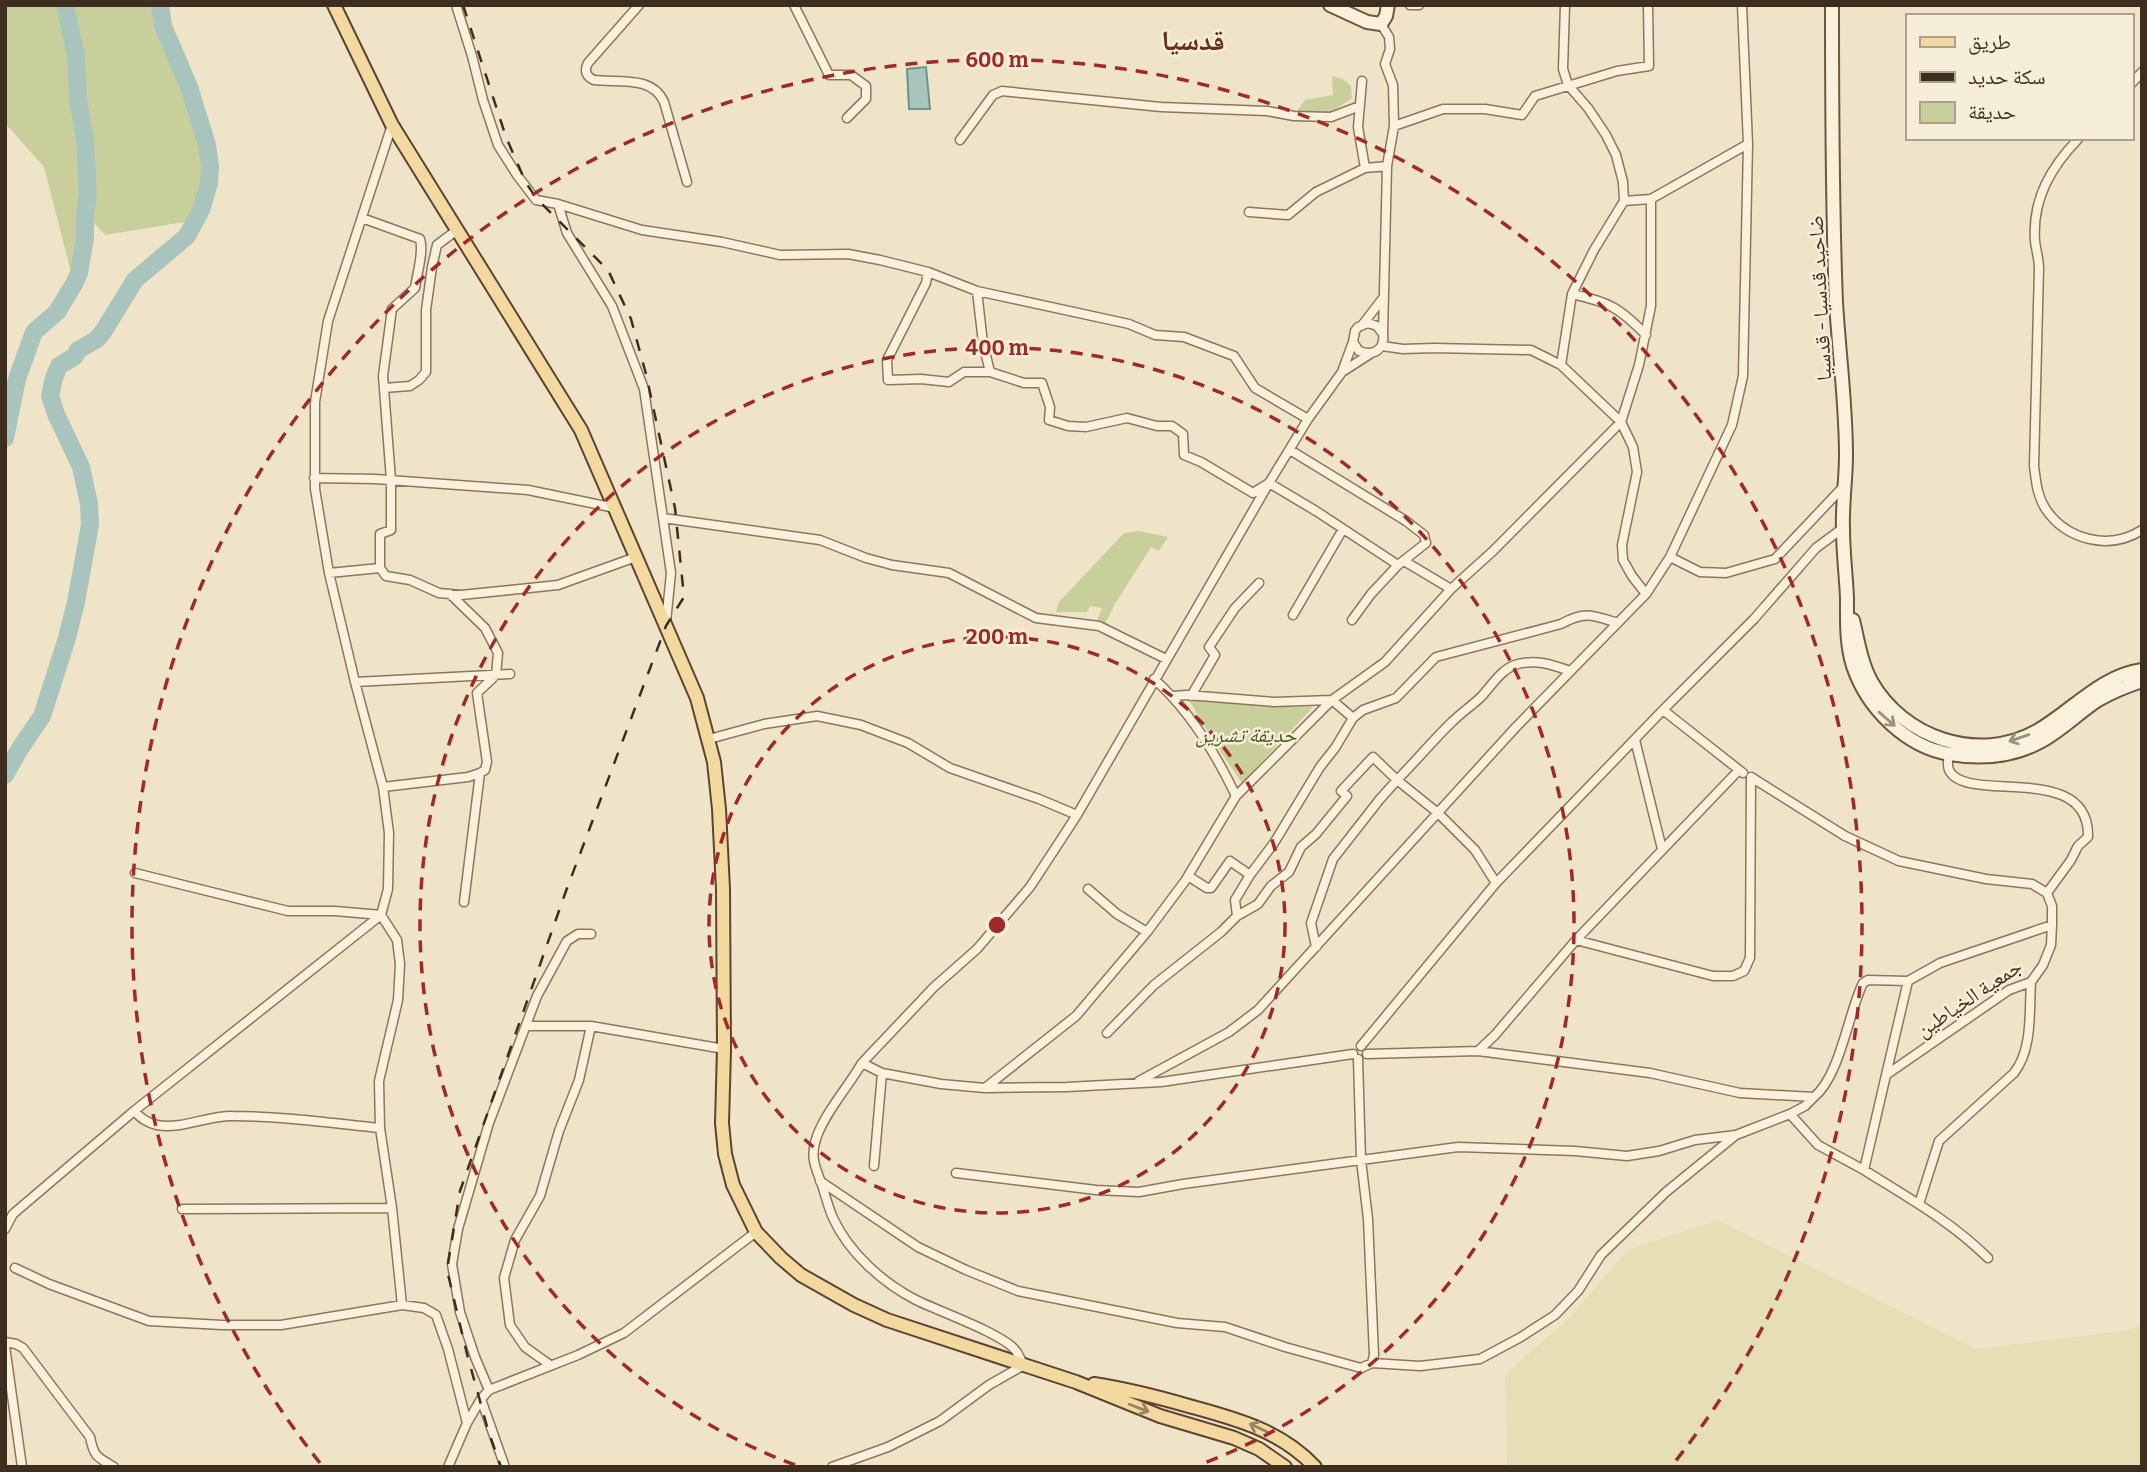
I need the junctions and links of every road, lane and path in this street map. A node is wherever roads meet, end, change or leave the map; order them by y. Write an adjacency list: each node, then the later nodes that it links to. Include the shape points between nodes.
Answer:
1 (334, 5): 18 (main road)
2 (456, 5): 28 (street, via 498,145 536,200)
3 (639, 5): 25 (street, via 586,71 594,80 645,83 657,90)
4 (794, 5): 17 (street, via 829,75 851,75 866,86 866,99)
5 (1330, 5): 13 (main road, via 1367,22)
6 (1388, 5): 13 (main road)
7 (1409, 5): 8 (street)
8 (1419, 5)
9 (1564, 5): 15 (street, via 1563,69)
10 (1648, 5): 15 (street, via 1649,66)
11 (1742, 5): 22 (street)
12 (1832, 5): 52 (main road, ضاحيد قدسيا - قدسيا, via 1836,302 1846,446)
13 (1381, 23): 19 (street, via 1390,37 1385,64 1392,85)
14 (1362, 81): 16 (street)
15 (1568, 85): 19 (street, via 1535,96 1522,115 1443,109); 27 (street, via 1616,155)
16 (1360, 106): 20 (street, via 1331,117 1294,116 1002,91 993,95); 24 (street, via 1358,127)
17 (847, 118)
18 (392, 125): 30 (street); 31 (main road)
19 (1394, 126): 23 (street)
20 (960, 140)
21 (2077, 140): 57 (street, via 2052,169 2036,211 2036,487 2044,507 2074,535 2116,541)
22 (1748, 144): 26 (street); 59 (street, via 1743,376 1732,425)
23 (1387, 166): 24 (street); 35 (street)
24 (1365, 167): 29 (street, via 1316,191 1288,215)
25 (687, 182)
26 (1651, 199): 27 (street); 38 (street, via 1651,306)
27 (1624, 201): 34 (street)
28 (558, 204): 32 (street, via 642,230 780,254 848,254); 54 (street, via 567,233 612,306 644,389)
29 (1250, 212)
30 (362, 218): 45 (street, via 420,239 423,248 415,288 392,309); 49 (street, via 328,321 314,402)
31 (457, 230): 45 (street, via 437,245 432,267 426,310 426,372 410,386); 53 (main road, via 581,430)
32 (928, 272): 33 (street); 43 (street, via 887,360 888,380 949,382 964,372)
33 (978, 291): 43 (street); 46 (street, via 1129,324 1156,335 1184,337 1234,356 1255,388)
34 (1572, 294): 38 (street, via 1602,301); 42 (street)
35 (1383, 298): 36 (street); 37 (street)
36 (1363, 324): 37 (street, via 1377,326); 39 (street, via 1355,331)
37 (1383, 334): 40 (street)
38 (1646, 335): 47 (street)
39 (1353, 342): 41 (street, via 1359,351); 44 (street)
40 (1382, 346): 41 (street); 42 (street, via 1531,350)
41 (1370, 354): 44 (street)
42 (1561, 365): 47 (street)
43 (990, 372): 51 (street, via 1024,383 1042,383 1049,420 1086,427 1127,418 1172,426 1183,433 1184,455 1253,493)
44 (1342, 372): 46 (street)
45 (384, 388): 50 (street)
46 (1308, 419): 48 (street)
47 (1621, 422): 64 (street); 67 (street, via 1633,447 1637,472 1623,560)
48 (1290, 450): 51 (street); 60 (street, via 1424,535 1426,543)
49 (314, 478): 50 (street); 62 (street)
50 (391, 480): 53 (street, via 528,490); 61 (street, via 391,530 380,534)
51 (1269, 483): 55 (street); 72 (street)
52 (1843, 487): 56 (main road, ضاحيد قدسيا - قدسيا); 59 (street, via 1775,559 1726,573 1700,572)
53 (615, 508): 58 (main road)
54 (663, 518): 71 (street, via 671,573); 72 (street, via 820,540 892,565 949,573 1036,618 1099,626)
55 (1343, 528): 60 (street); 68 (street)
56 (1843, 528): 65 (main road, ضاحيد قدسيا - قدسيا); 83 (street, via 1816,548 1754,619)
57 (2142, 530)
58 (636, 557): 66 (street, via 558,585); 71 (main road)
59 (1670, 557): 67 (street)
60 (1401, 563): 64 (street); 69 (street)
61 (380, 568): 62 (street); 66 (street, via 386,576)
62 (329, 573): 79 (street)
63 (1259, 583): 81 (street, via 1235,608 1209,648 1214,655)
64 (1451, 589): 82 (street, via 1385,662)
65 (1846, 589): 73 (main road, one-way to 65, via 2116,677 2018,739 1971,747 1949,743 1907,721 1872,683); 87 (main road, one-way to 87, via 1853,665 1877,711 1927,748)
66 (450, 594): 76 (street, via 485,628 498,653)
67 (1646, 594): 70 (street)
68 (1293, 615)
69 (1352, 620)
70 (1618, 623): 74 (street); 84 (street, via 1587,614 1575,616 1561,624 1436,657 1396,698)
71 (666, 626): 85 (main road)
72 (1166, 659): 77 (street)
73 (2142, 670)
74 (1570, 671): 91 (street, via 1545,662 1517,664 1503,672); 94 (street)
75 (510, 674): 76 (street)
76 (496, 675): 79 (street); 89 (street, via 477,693 487,762)
77 (1154, 679): 80 (street); 95 (street)
78 (2142, 681): 87 (main road, via 2099,700 2021,751 1997,756)
79 (355, 682): 92 (street)
80 (1173, 696): 81 (street); 93 (street, via 1222,767)
81 (1191, 696): 82 (street, via 1274,702)
82 (1332, 700): 84 (street); 93 (street)
83 (1663, 710): 86 (street); 88 (street)
84 (1353, 718): 98 (street)
85 (709, 739): 95 (street, via 764,723 817,716 861,725 908,743 950,768); 116 (main road, via 717,785 723,889)
86 (1635, 740): 96 (street); 100 (street)
87 (1949, 754): 102 (street, via 1950,773 1956,778 2047,791 2070,798 2082,809 2088,837)
88 (1740, 770): 90 (street); 96 (street)
89 (480, 773): 92 (street); 103 (street)
90 (1751, 777): 102 (street, via 1845,836 1899,860 2032,884); 109 (street, via 1750,958 1744,971 1713,976)
91 (1397, 780): 94 (street); 105 (street, via 1373,757 1341,791 1347,796 1301,847 1289,872 1258,904); 110 (street, via 1333,859 1311,923)
92 (383, 786): 104 (street, via 389,832 388,890)
93 (1236, 796): 99 (street)
94 (1438, 813): 100 (street, via 1475,850); 110 (street)
95 (1076, 815): 120 (street, via 1030,887 977,949)
96 (1662, 849): 109 (street)
97 (135, 873): 104 (street, via 288,911)
98 (1250, 875): 99 (street, via 1230,861 1211,888); 105 (street, via 1235,900)
99 (1188, 876): 107 (street)
100 (1496, 883): 117 (street)
101 (1088, 888): 107 (street, via 1116,914)
102 (2047, 893): 106 (street, جمعية الخياطين)
103 (464, 902)
104 (381, 915): 126 (street); 128 (street, via 397,940 400,964 398,1000 379,1081)
105 (1237, 916): 115 (street, via 1154,985)
106 (2052, 925): 111 (street, via 1940,963); 112 (street, جمعية الخياطين, via 2051,945)
107 (1147, 932): 124 (street, via 1076,1016)
108 (591, 934): 113 (street, via 578,934 567,941 537,996)
109 (1576, 940): 118 (street)
110 (1316, 947): 123 (street, via 1258,1010 1228,1032)
111 (1908, 981): 122 (street, جمعية الخياطين); 125 (street, via 1863,983 1835,1063 1822,1091)
112 (2031, 982): 122 (street, جمعية الخياطين, via 2009,990); 135 (street, via 2021,1064 1939,1141)
113 (527, 1026): 114 (street); 148 (street, via 489,1123 465,1200 452,1264 460,1312)
114 (591, 1026): 116 (street); 145 (street, via 579,1080 540,1196 515,1240 503,1278 510,1325 525,1347)
115 (1107, 1033)
116 (724, 1049): 139 (main road, via 725,1154 733,1185)
117 (1364, 1050): 118 (street); 119 (street, via 1354,1050)
118 (1478, 1051): 125 (street, via 1650,1073 1740,1093)
119 (1355, 1057): 123 (street); 130 (street)
120 (862, 1063): 121 (street); 134 (street, via 817,1137 813,1158)
121 (882, 1073): 124 (street); 131 (street)
122 (1886, 1075): 132 (street)
123 (1136, 1082): 124 (street)
124 (985, 1088)
125 (1814, 1097): 127 (street)
126 (134, 1111): 128 (street, via 159,1125 230,1115); 138 (street, via 13,1214)
127 (1790, 1114): 129 (street); 132 (street, via 1818,1145)
128 (380, 1128): 136 (street)
129 (1736, 1135): 130 (street, via 1628,1156 1458,1147); 144 (street, via 1666,1192 1601,1255 1578,1291 1555,1315 1521,1337 1480,1359 1420,1366)
130 (1361, 1160): 133 (street, via 1139,1192); 144 (street, via 1368,1219)
131 (874, 1166)
132 (1864, 1170): 135 (street)
133 (956, 1173)
134 (820, 1181): 144 (street, via 918,1247 1018,1291 1177,1324 1225,1327 1351,1366); 146 (street, via 834,1219 869,1266 916,1300 1002,1339 1016,1349)
135 (1919, 1204): 140 (street)
136 (392, 1208): 137 (street); 142 (street)
137 (182, 1209)
138 (5, 1229)
139 (756, 1232): 145 (street, via 624,1333); 146 (main road, via 801,1275 854,1306)
140 (1988, 1258)
141 (15, 1268): 142 (street, via 149,1321 281,1325)
142 (402, 1306): 150 (street, via 424,1308 436,1315)
143 (5, 1344): 151 (street); 152 (street, via 23,1348 90,1437 96,1457)
144 (1372, 1363)
145 (551, 1365): 148 (street)
146 (1024, 1365): 147 (main road); 155 (street, via 940,1421 888,1447)
147 (1076, 1382): 156 (main road, one-way to 156, via 1160,1416 1247,1443); 157 (main road, one-way to 147, via 1286,1442 1247,1422 1144,1394)
148 (489, 1390): 149 (street)
149 (481, 1399): 150 (street); 154 (street)
150 (467, 1423): 153 (street)
151 (22, 1467)
152 (114, 1467)
153 (448, 1467)
154 (505, 1467)
155 (832, 1467)
156 (1285, 1467)
157 (1315, 1467)

